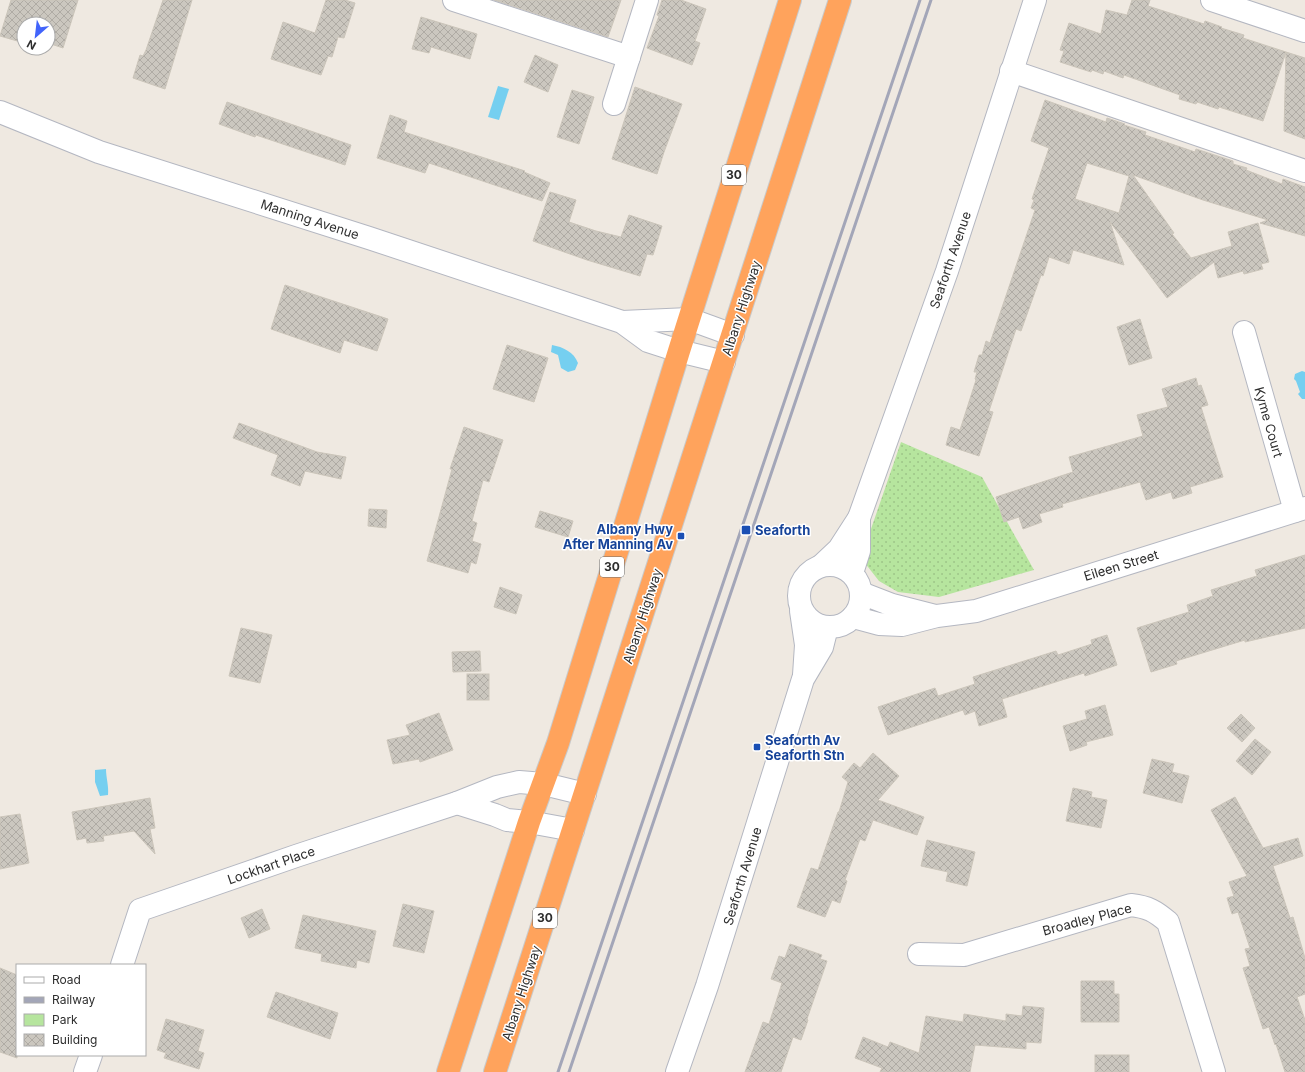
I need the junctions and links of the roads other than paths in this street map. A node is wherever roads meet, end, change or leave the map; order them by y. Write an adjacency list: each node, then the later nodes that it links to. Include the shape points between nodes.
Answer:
1 (454, 0): 8 (street)
2 (647, 0): 8 (street)
3 (790, 0): 13 (highway, 30)
4 (840, 0): 16 (highway, Albany Highway / 30)
5 (1035, 0): 9 (street, Seaforth Avenue)
6 (1212, 0): 7 (street)
7 (1305, 31)
8 (629, 57): 10 (street)
9 (1011, 70): 12 (street); 20 (street, Seaforth Avenue, via 947,271)
10 (614, 104)
11 (0, 112): 14 (street, Manning Avenue, via 99,152 377,240)
12 (1305, 171)
13 (689, 319): 14 (street, Manning Avenue); 16 (street, Manning Avenue); 17 (highway, 30)
14 (622, 322): 17 (street, Manning Avenue, via 648,341)
15 (1244, 332): 19 (street, Kyme Court)
16 (732, 334): 18 (highway, Albany Highway / 30)
17 (679, 351): 18 (street, Manning Avenue); 29 (highway, 30)
18 (724, 362): 30 (highway, Albany Highway / 30)
19 (1300, 510): 25 (street, Eileen Street, via 976,611)
20 (859, 518): 21 (street, Seaforth Avenue, via 839,549); 22 (street, Seaforth Avenue, via 859,551)
21 (822, 565): 22 (street, via 833,564 843,567); 24 (street, via 806,575 801,583 798,596)
22 (852, 574): 23 (street)
23 (861, 593): 25 (street, Eileen Street, via 892,605); 26 (street, via 861,602)
24 (801, 611): 27 (street, via 812,622); 28 (street, Seaforth Avenue, via 806,645)
25 (937, 616): 26 (street, Eileen Street, via 902,625 880,624)
26 (853, 617): 27 (street, via 837,627)
27 (827, 627): 28 (street, Seaforth Avenue, via 822,647)
28 (804, 679): 40 (street, Seaforth Avenue, via 707,986)
29 (544, 784): 30 (street, Lockhart Place); 31 (street, Lockhart Place, via 519,782 497,787); 32 (highway, 30)
30 (585, 794): 33 (highway, Albany Highway / 30)
31 (458, 803): 32 (street, via 507,820); 35 (street, Lockhart Place, via 140,910)
32 (529, 822): 33 (street); 38 (highway, 30)
33 (573, 830): 39 (highway, Albany Highway / 30)
34 (919, 954): 41 (street, Broadley Place, via 964,955 1131,904 1145,906 1168,922)
35 (122, 964)
36 (91, 1056): 37 (street)
37 (85, 1072)
38 (448, 1072)
39 (495, 1072)
40 (677, 1072)
41 (1214, 1072)

